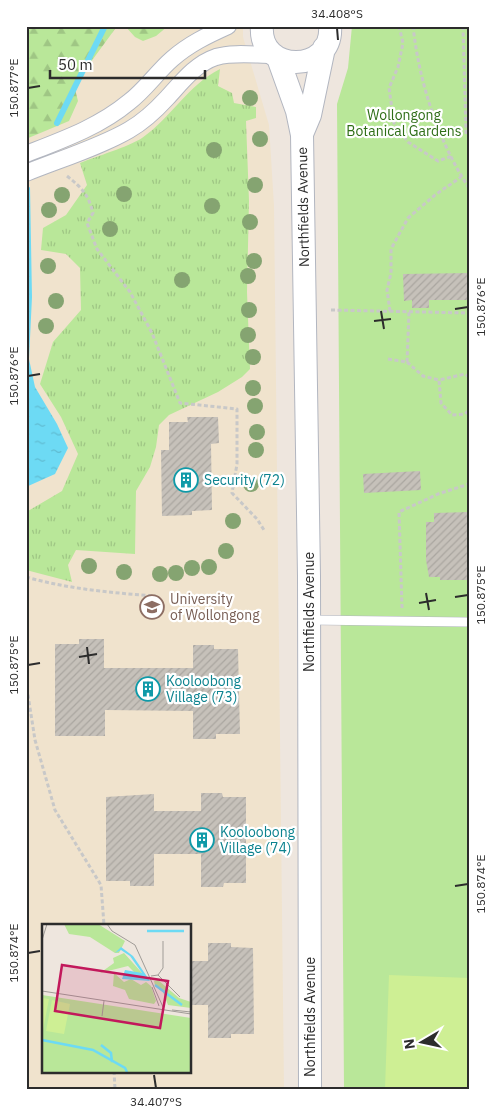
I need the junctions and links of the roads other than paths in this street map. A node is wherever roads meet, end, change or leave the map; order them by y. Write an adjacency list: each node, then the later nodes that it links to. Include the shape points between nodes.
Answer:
1 (228, 26): 7 (street, via 185,49 129,102 106,118)
2 (262, 26): 5 (main road, Northfields Avenue, via 263,40)
3 (330, 26): 4 (main road, Northfields Avenue)
4 (324, 48): 5 (main road, via 311,60 303,62 286,62); 6 (main road, Northfields Avenue, via 310,115)
5 (275, 56): 6 (main road, Northfields Avenue, via 297,111); 8 (street, via 237,55 217,57 203,63 144,120 128,130)
6 (302, 135): 9 (main road, Northfields Avenue)
7 (26, 154)
8 (26, 173)
9 (308, 620): 10 (lane); 11 (main road, Northfields Avenue)
10 (466, 622)
11 (310, 1089)

